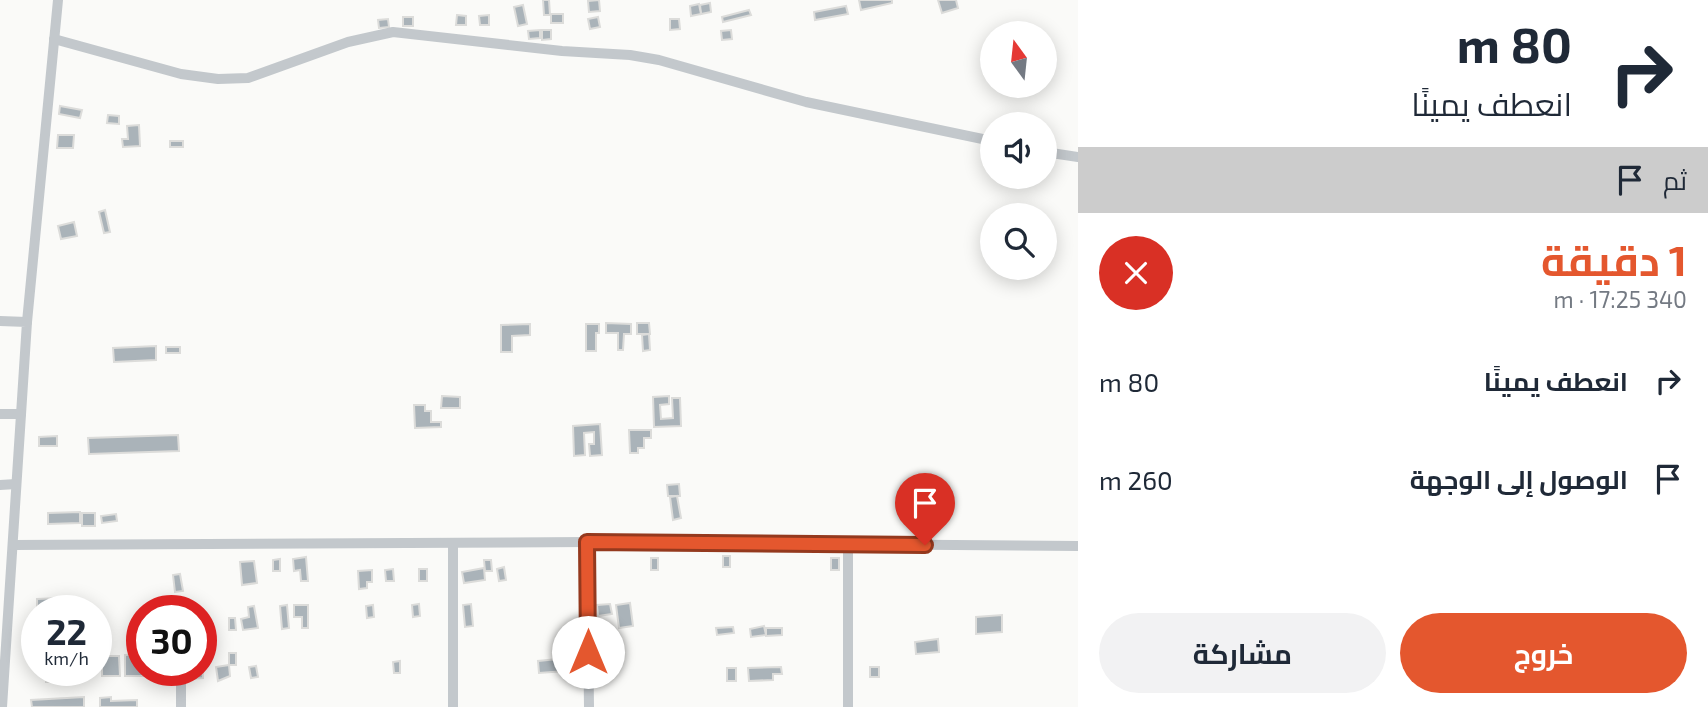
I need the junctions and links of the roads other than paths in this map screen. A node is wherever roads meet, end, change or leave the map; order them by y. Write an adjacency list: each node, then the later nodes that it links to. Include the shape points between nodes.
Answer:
1 (58, 0): 2 (street)
2 (54, 40): 3 (street, via 181,74 218,79 248,78 348,42 393,32 630,55 806,102); 7 (street)
3 (980, 138)
4 (1057, 154): 5 (street)
5 (1078, 157)
6 (0, 321): 7 (street)
7 (27, 321): 9 (street)
8 (0, 414): 9 (street)
9 (21, 414): 10 (street)
10 (16, 484): 11 (street); 15 (street)
11 (0, 485)
12 (587, 542): 13 (street); 14 (street); 22 (street)
13 (453, 544): 15 (street); 21 (street)
14 (848, 544): 16 (street); 23 (street)
15 (13, 545): 17 (street)
16 (1078, 546)
17 (5, 575): 19 (street)
18 (181, 686): 20 (street)
19 (2, 707)
20 (181, 707)
21 (453, 707)
22 (589, 707)
23 (848, 707)

